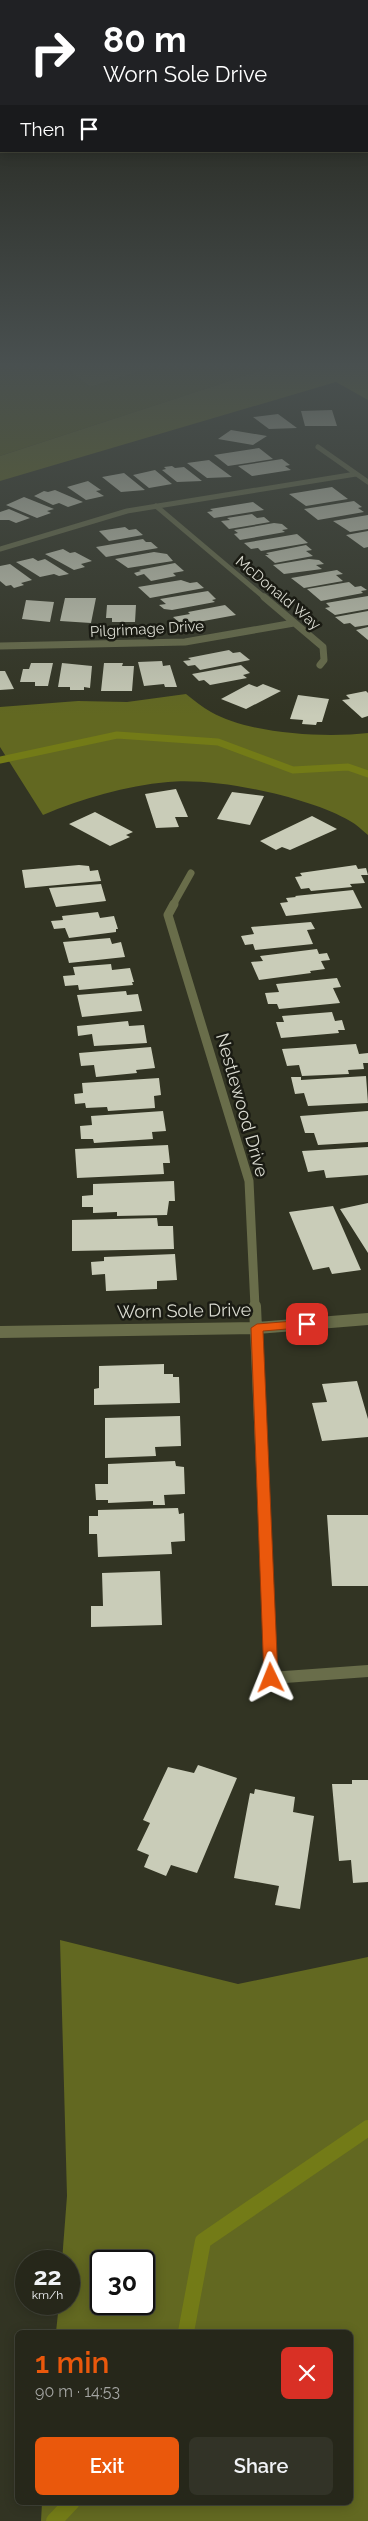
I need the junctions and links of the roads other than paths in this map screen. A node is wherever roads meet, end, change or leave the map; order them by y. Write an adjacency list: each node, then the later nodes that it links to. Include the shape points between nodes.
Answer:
1 (314, 481): 2 (street)
2 (156, 506): 3 (street, via 112,515); 4 (street, McDonald Way)
3 (0, 549)
4 (294, 624): 5 (street, Pilgrimage Drive, via 185,642); 6 (street, McDonald Way, via 322,647 324,660)
5 (0, 646)
6 (320, 666)
7 (191, 873): 9 (street, Nestlewood Drive, via 168,915 249,1181)
8 (368, 1318): 9 (street, Worn Sole Drive)
9 (257, 1328): 10 (street, Worn Sole Drive); 11 (street, Nestlewood Drive, via 271,1678)
10 (0, 1332)
11 (368, 1671)

